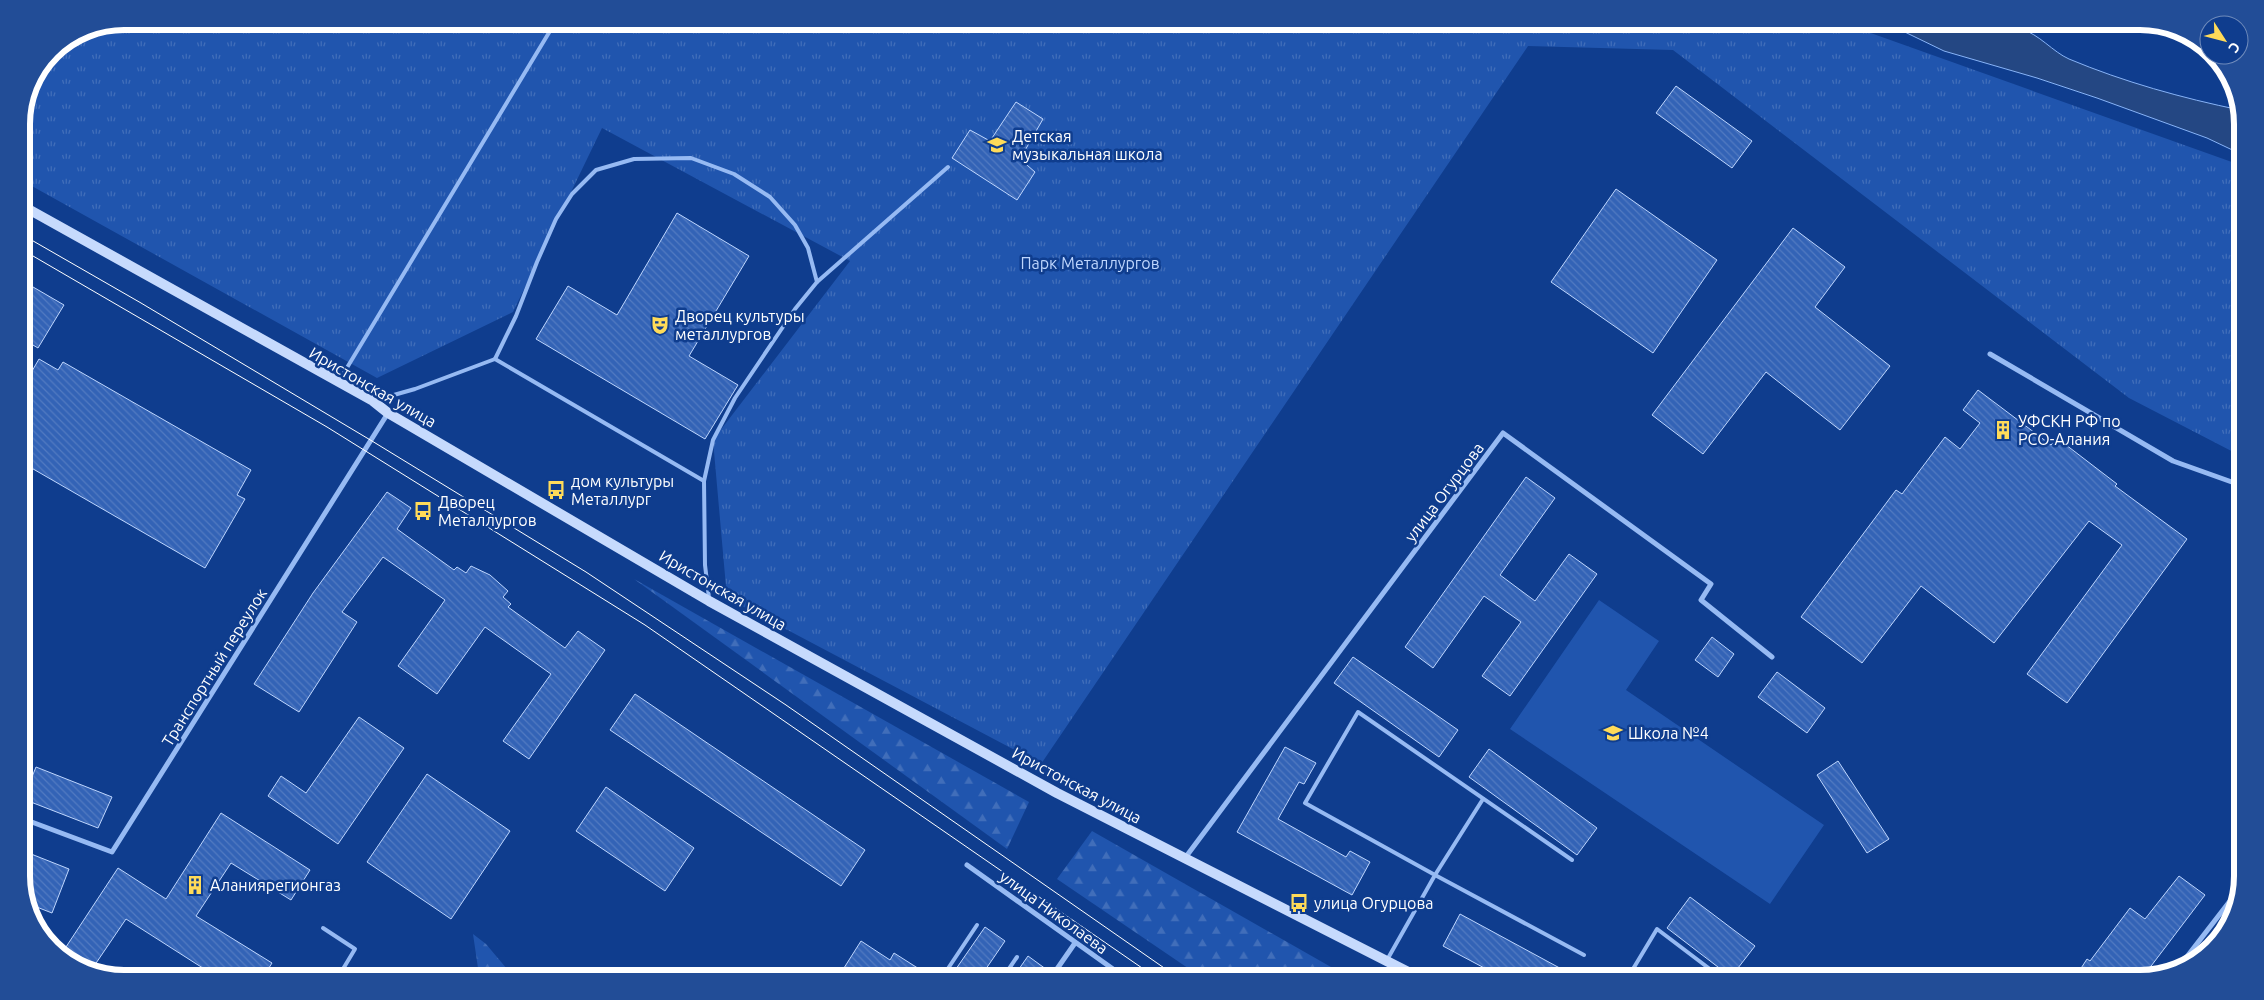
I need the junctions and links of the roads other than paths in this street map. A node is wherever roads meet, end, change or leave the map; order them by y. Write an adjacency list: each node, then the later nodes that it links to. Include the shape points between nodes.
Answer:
1 (551, 30): 7 (lane)
2 (948, 167): 4 (lane)
3 (30, 210): 7 (main road, Иристонская улица)
4 (817, 282): 6 (lane, via 808,248 795,225 770,197 734,174 691,158 634,159 596,170 572,194 556,219); 10 (lane, via 735,398 713,440)
5 (1990, 354): 11 (street, via 2173,461)
6 (495, 359): 8 (lane); 10 (lane)
7 (338, 383): 8 (main road, Иристонская улица)
8 (373, 401): 9 (main road, Иристонская улица)
9 (388, 413): 12 (main road, Иристонская улица); 15 (street, Транспортный переулок, via 112,852)
10 (704, 482): 12 (lane, via 705,565)
11 (2234, 483)
12 (709, 600): 16 (main road, Иристонская улица)
13 (1772, 657): 16 (street, улица Огурцова, via 1701,600 1711,584 1503,433)
14 (1483, 799): 17 (lane); 19 (lane); 19 (lane, via 1358,712 1305,803)
15 (30, 821)
16 (1185, 859): 27 (main road, Иристонская улица)
17 (1572, 860)
18 (967, 864): 23 (street, улица Николаева)
19 (1435, 875): 24 (lane); 27 (lane)
20 (2231, 900): 26 (street)
21 (978, 925): 29 (lane)
22 (323, 928): 28 (lane, via 355,949)
23 (1075, 943): 31 (street); 32 (street, улица Николаева)
24 (1584, 955)
25 (1017, 957): 30 (lane)
26 (2186, 957)
27 (1387, 960): 33 (main road, Иристонская улица)
28 (342, 970)
29 (947, 970)
30 (1008, 970)
31 (1056, 970)
32 (1114, 970)
33 (1405, 970)
34 (1632, 970): 35 (lane, via 1657,928)
35 (1711, 970)

